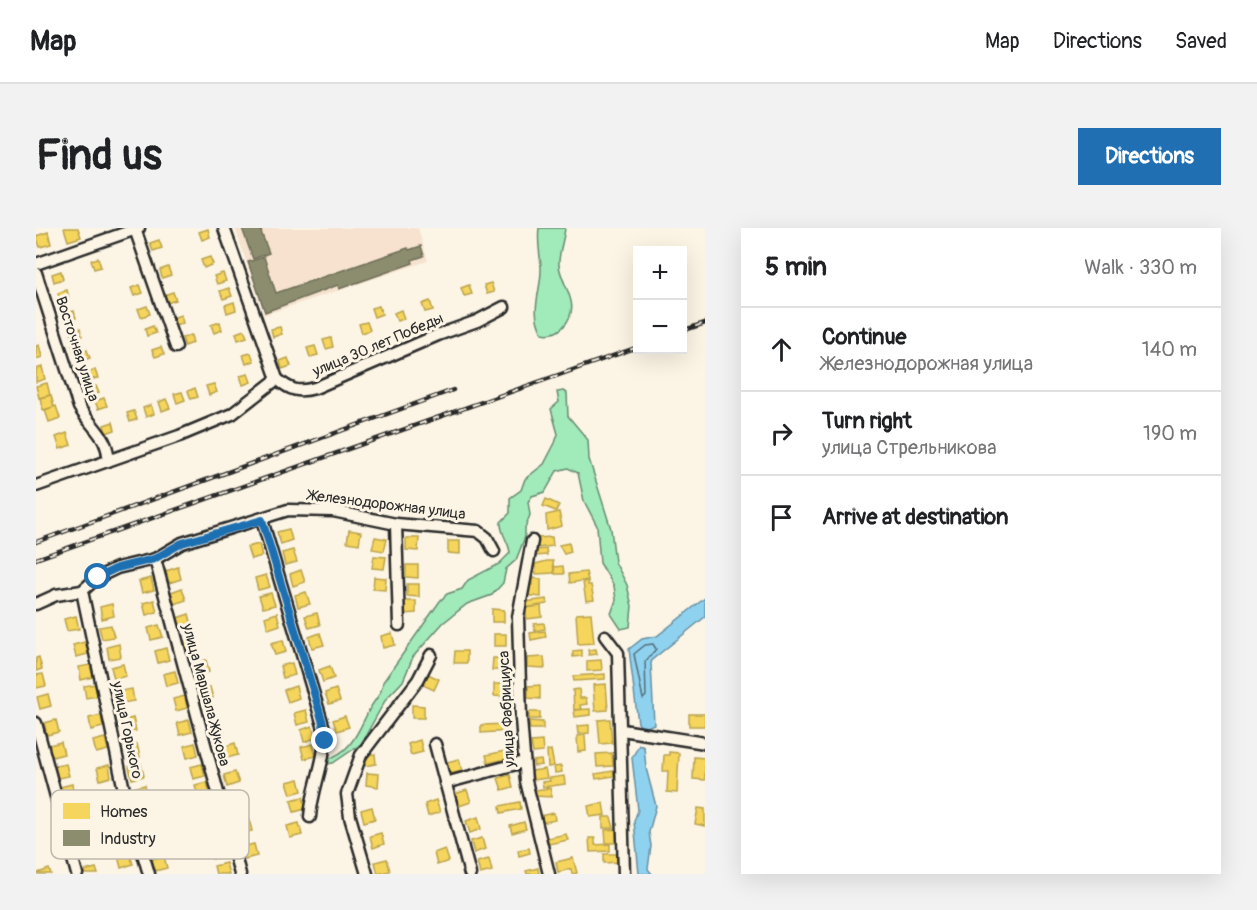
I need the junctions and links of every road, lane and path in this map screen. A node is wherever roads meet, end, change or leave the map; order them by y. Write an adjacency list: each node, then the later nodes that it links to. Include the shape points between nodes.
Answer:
1 (224, 228): 8 (street)
2 (137, 229): 3 (street); 7 (street)
3 (118, 232): 4 (street)
4 (36, 264)
5 (36, 273): 9 (street, Восточная улица, via 79,407 106,442)
6 (504, 307): 8 (street, улица 30 лет Победы, via 315,388 296,391)
7 (176, 347)
8 (277, 379): 9 (street, via 232,414)
9 (108, 461): 10 (street)
10 (36, 486)
11 (262, 520): 12 (street, Железнодорожная улица, via 275,512 306,508); 15 (street, Железнодорожная улица, via 182,543); 30 (street, via 325,732)
12 (396, 524): 14 (street, Железнодорожная улица, via 478,531); 18 (street)
13 (532, 541): 25 (street, улица Фабрициуса, via 518,617)
14 (494, 551)
15 (154, 559): 16 (street, Железнодорожная улица, via 117,568); 29 (street, улица Маршала Жукова)
16 (81, 591): 17 (street, Железнодорожная улица, via 56,595); 28 (street, улица Горького)
17 (36, 604)
18 (399, 625)
19 (605, 636): 22 (street, via 618,653)
20 (431, 655): 37 (street, via 418,680 362,755 347,794)
21 (36, 723): 27 (street)
22 (622, 730): 23 (street); 40 (street)
23 (705, 743)
24 (435, 744): 26 (street)
25 (524, 762): 26 (street); 39 (street, улица Фабрициуса)
26 (445, 783): 38 (street)
27 (54, 790)
28 (124, 790)
29 (217, 790)
30 (310, 817)
31 (73, 859): 34 (street)
32 (145, 859): 35 (street, улица Горького)
33 (236, 859): 36 (street, улица Маршала Жукова)
34 (77, 874)
35 (149, 874)
36 (240, 874)
37 (367, 874)
38 (470, 874)
39 (549, 874)
40 (624, 874)

